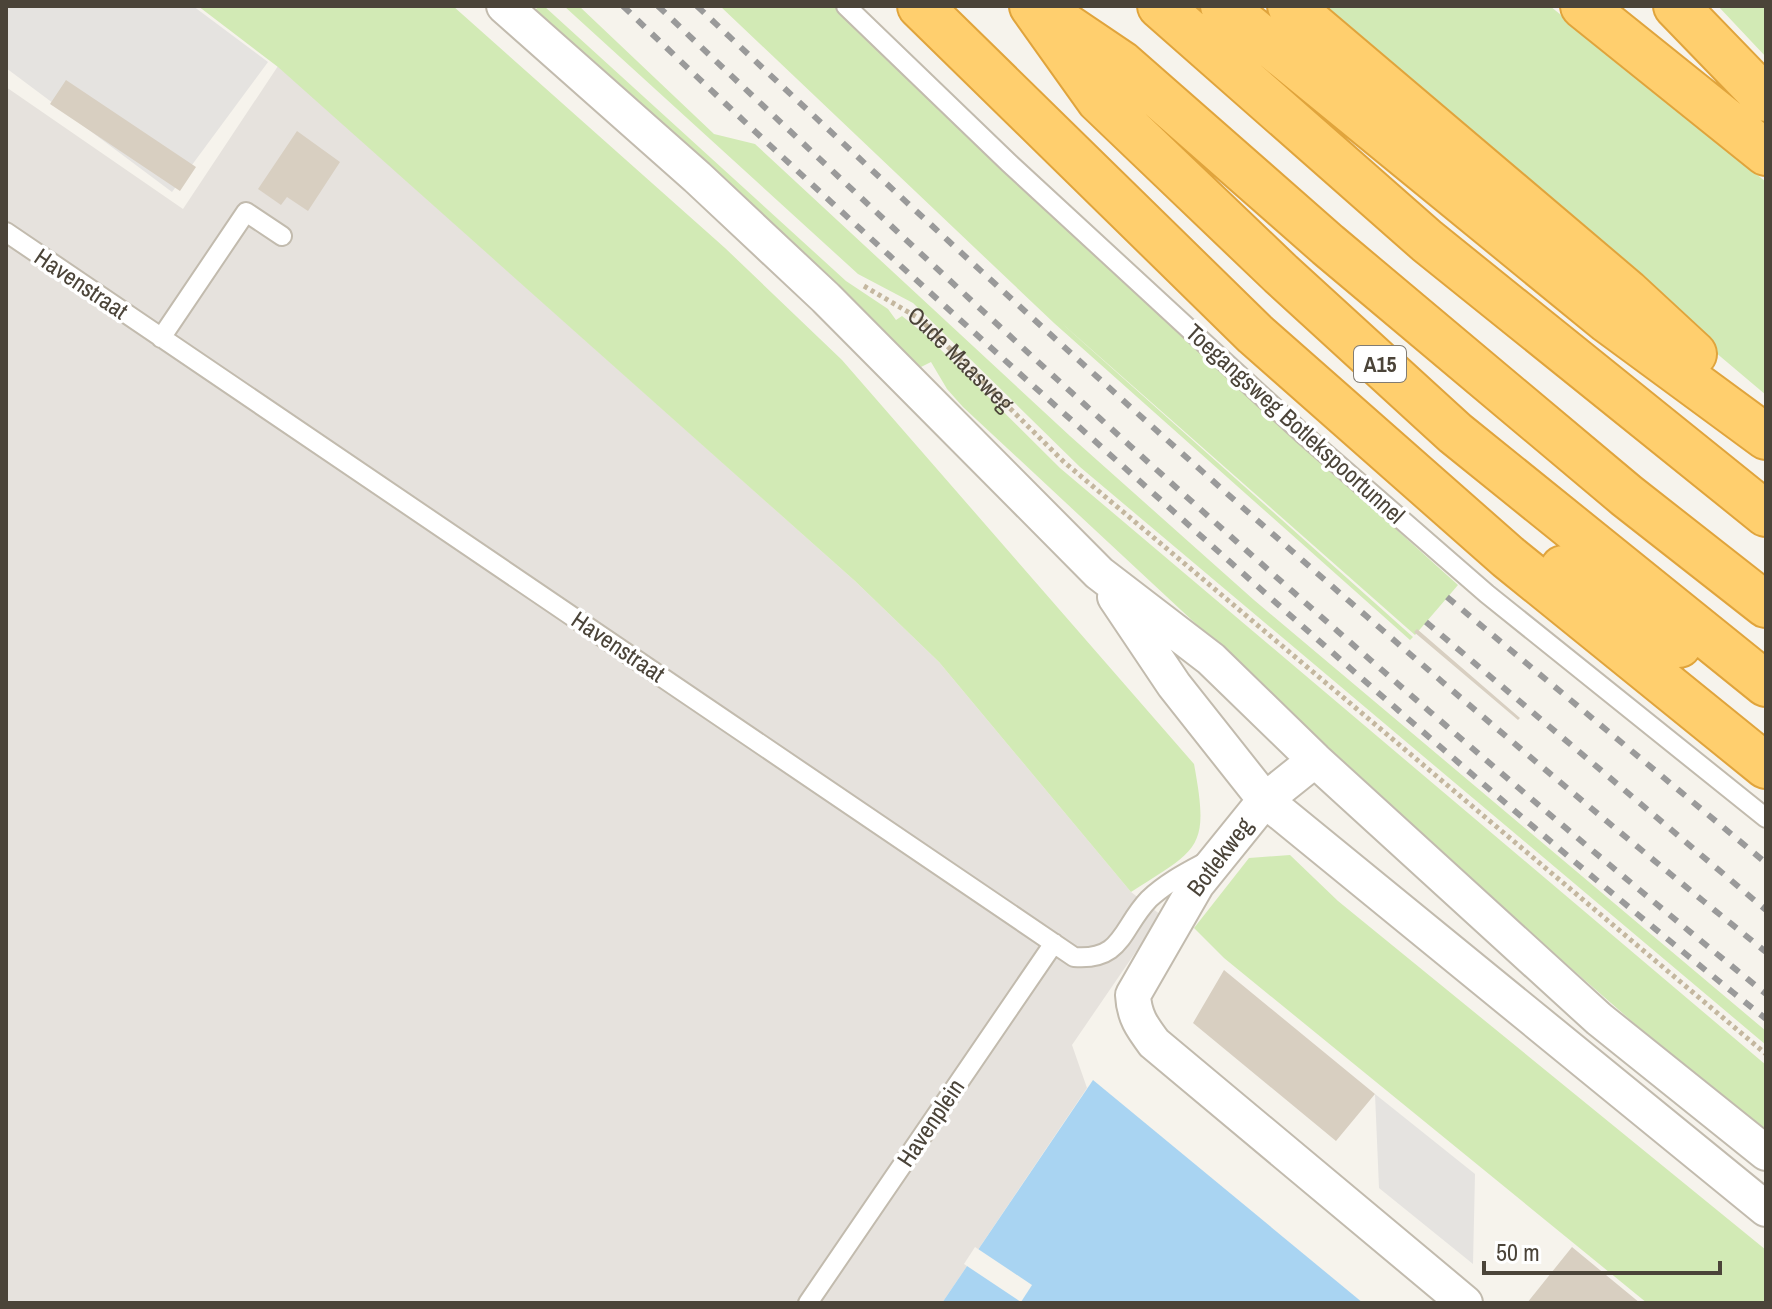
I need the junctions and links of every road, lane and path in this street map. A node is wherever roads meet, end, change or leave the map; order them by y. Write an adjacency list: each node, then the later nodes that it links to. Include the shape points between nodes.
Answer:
1 (504, 6): 20 (street, Oude Maasweg, via 826,298)
2 (846, 6): 27 (lane, Toegangsweg Botlekspoortunnel, via 1303,434 1487,594)
3 (920, 6): 11 (highway, A15)
4 (1034, 6): 21 (highway, A15, via 1122,64 1328,245 1627,496); 22 (highway, A15, via 1099,100 1281,274 1455,433)
5 (1160, 6): 19 (highway, via 1427,241)
6 (1223, 6): 18 (highway, via 1595,310)
7 (1290, 6): 17 (highway, via 1627,292)
8 (1583, 6): 12 (highway)
9 (1676, 6): 10 (highway)
10 (1766, 99)
11 (1054, 138): 23 (highway, A15, via 1403,439 1571,575); 25 (highway, A15, via 1255,334 1450,506)
12 (1766, 153)
13 (6, 232): 16 (lane, Havenstraat)
14 (282, 236): 16 (lane, via 246,212)
15 (861, 285): 30 (path, Oude Maasweg, via 920,319 1064,462)
16 (161, 338): 29 (lane, Havenstraat)
17 (1766, 420)
18 (1766, 437)
19 (1766, 514)
20 (1099, 573): 24 (street, Oude Maasweg, via 1211,659); 26 (street, Oude Maasweg, via 1174,685)
21 (1766, 605)
22 (1766, 684)
23 (1766, 702)
24 (1315, 760): 26 (street); 31 (street, via 1599,1019)
25 (1766, 766)
26 (1265, 800): 28 (street, Botlekweg); 32 (street, Botlekweg)
27 (1766, 819)
28 (1221, 855): 29 (lane, Havenstraat, via 1160,888 1109,952 1074,957); 34 (street, Botlekweg, via 1165,934 1133,995 1138,1023 1154,1043)
29 (1054, 943): 33 (lane, Havenplein)
30 (1766, 1054)
31 (1766, 1153)
32 (1766, 1209)
33 (808, 1303)
34 (1465, 1303)

